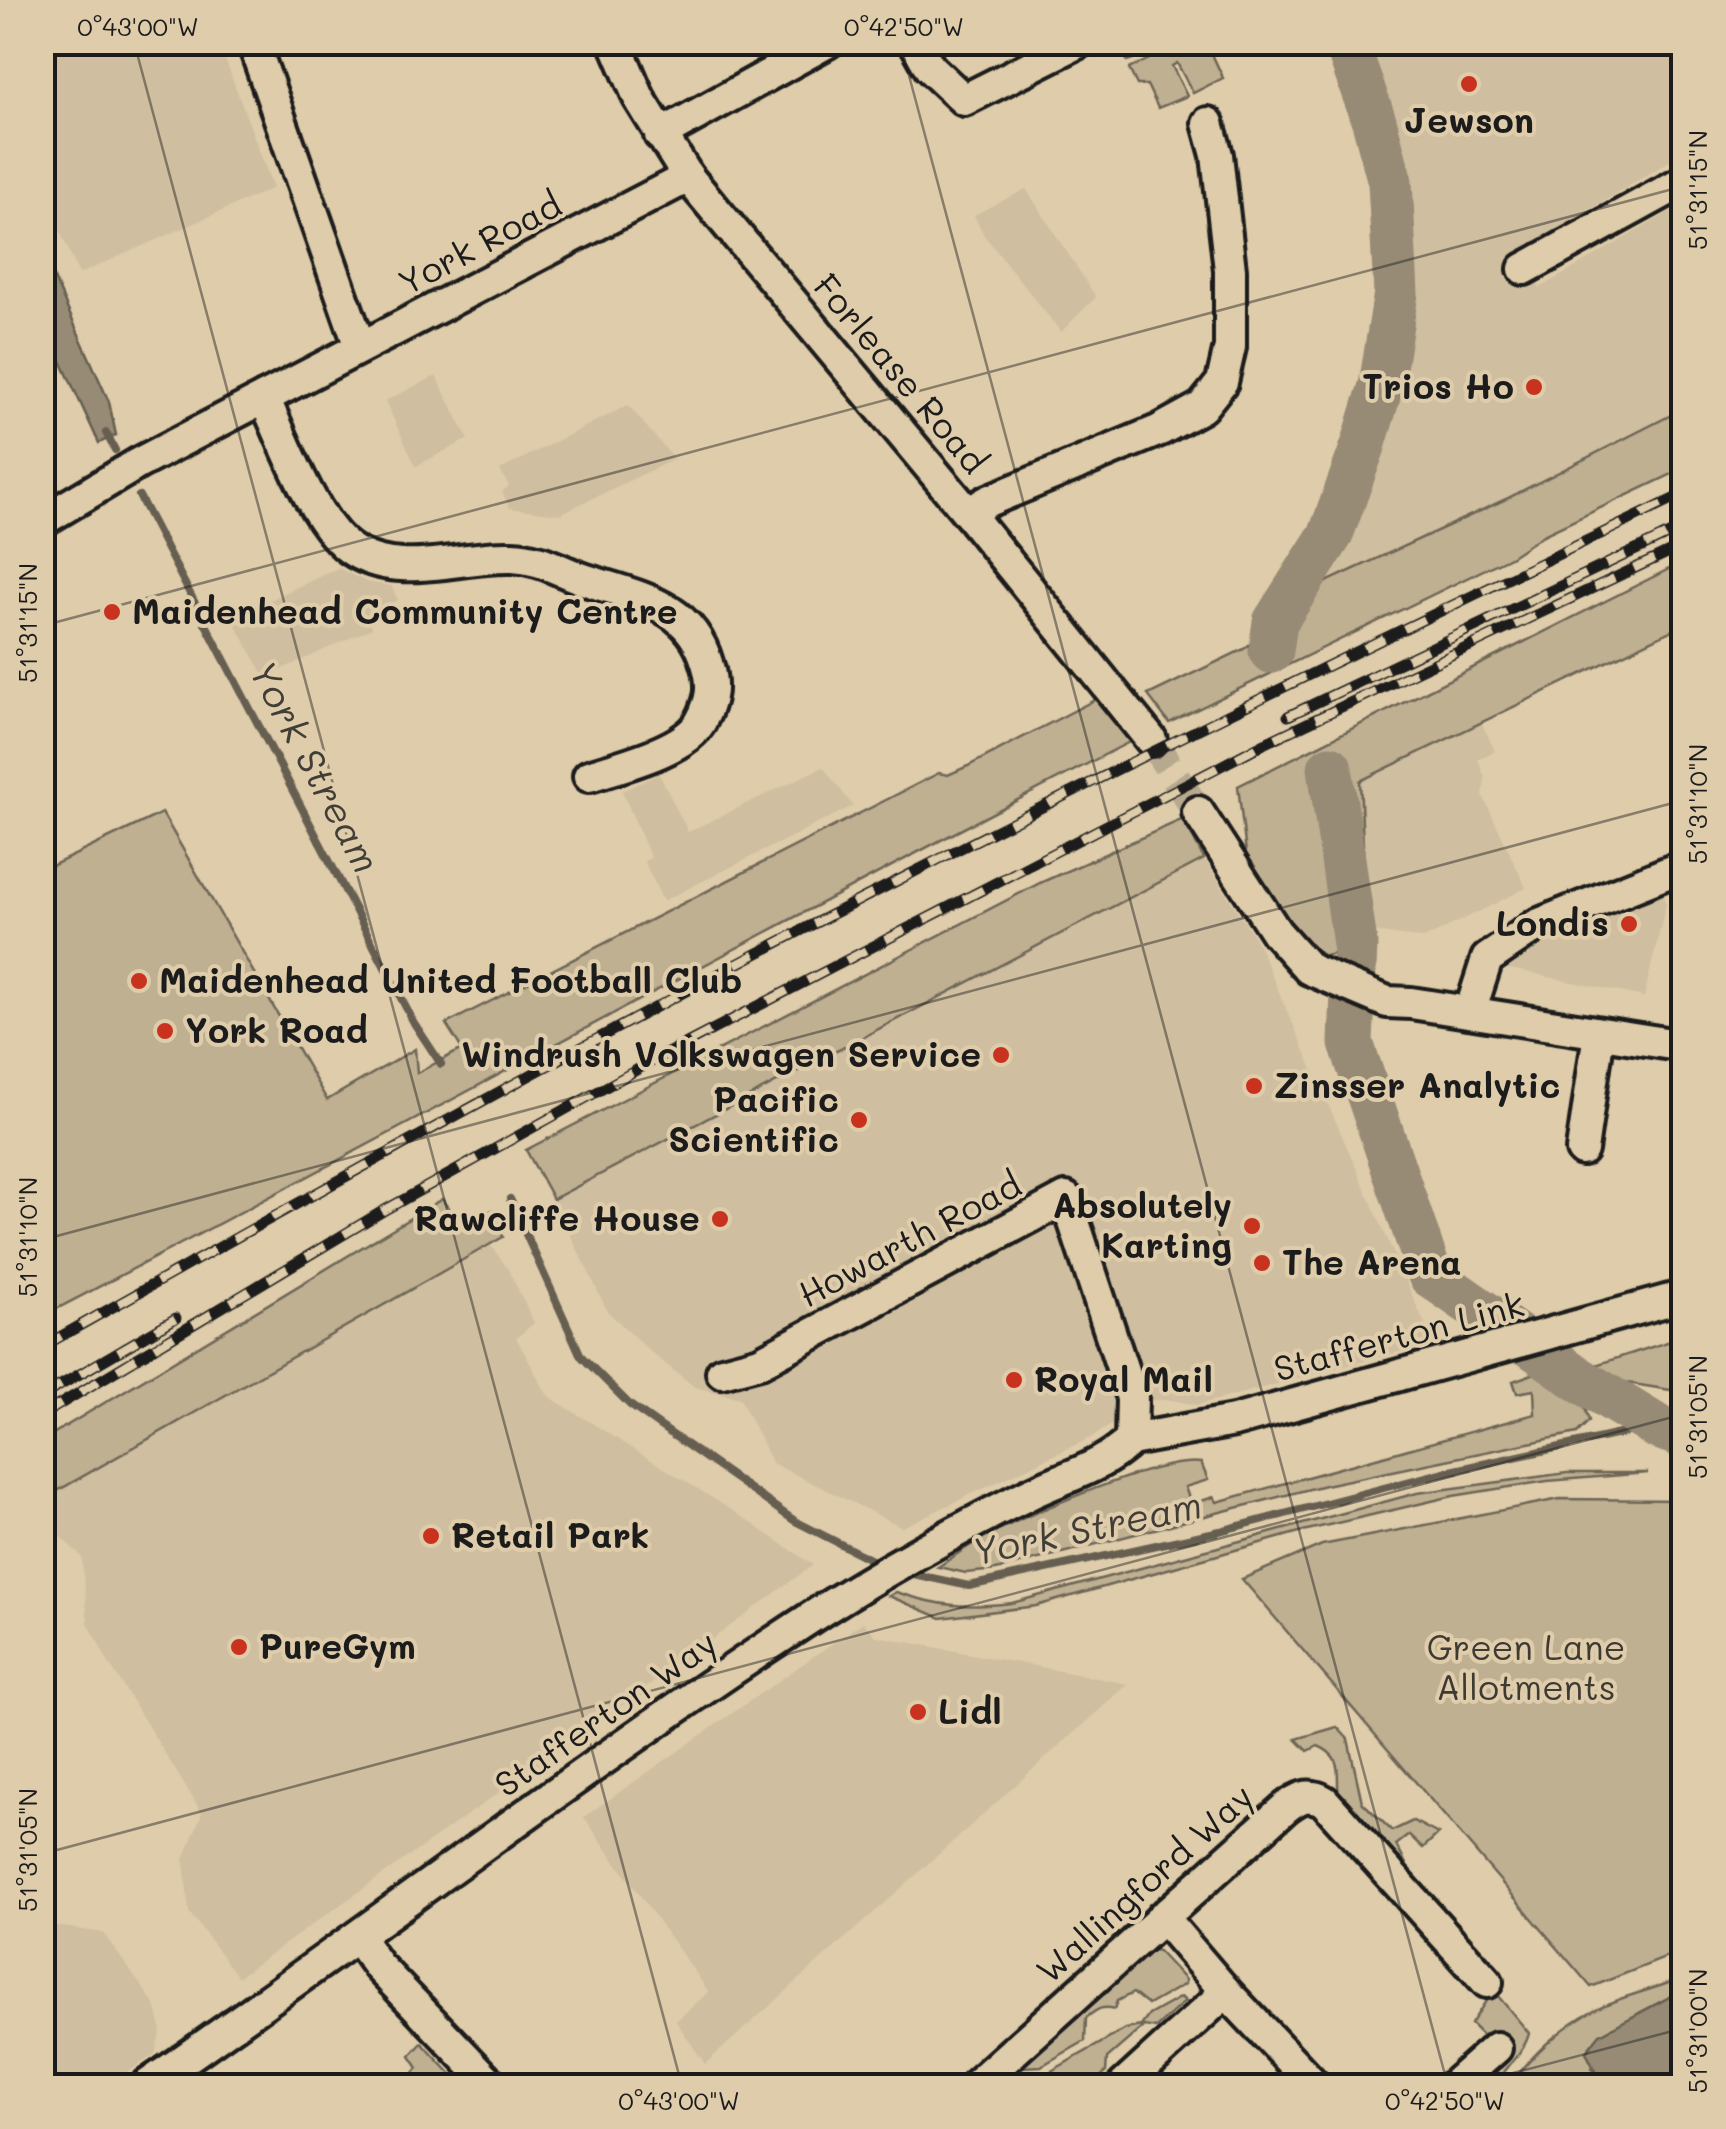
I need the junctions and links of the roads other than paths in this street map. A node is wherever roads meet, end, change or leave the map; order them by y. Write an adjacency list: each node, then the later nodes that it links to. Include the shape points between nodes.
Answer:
1 (253, 42): 11 (street)
2 (615, 42): 7 (street, Forlease Road)
3 (828, 42): 7 (street)
4 (914, 42): 5 (street, via 964,100)
5 (1079, 42)
6 (1208, 124): 13 (street, via 1204,158 1230,270 1230,348 1222,382 1202,406 1160,430)
7 (660, 136): 8 (street, Forlease Road)
8 (688, 177): 11 (street, York Road); 13 (street, Forlease Road)
9 (1684, 181): 10 (street)
10 (1524, 269)
11 (360, 347): 12 (street, York Road)
12 (264, 398): 14 (street, York Road); 16 (street, via 324,526 356,553 398,566 511,557 548,562 672,610 701,640 711,702 696,732)
13 (968, 513): 15 (street, Forlease Road)
14 (42, 521)
15 (1151, 740)
16 (589, 776)
17 (1198, 812): 19 (street, via 1308,969 1386,1002)
18 (1684, 866): 19 (street, via 1537,925 1487,959)
19 (1470, 1012): 20 (street)
20 (1599, 1033): 21 (street); 22 (street)
21 (1684, 1046)
22 (1582, 1150)
23 (1684, 1296): 25 (street, Stafferton Link, via 1234,1421)
24 (722, 1372): 25 (street, Howarth Road, via 760,1362 1066,1198 1132,1398)
25 (1131, 1440): 27 (street, Stafferton Way, via 1112,1459 914,1553 820,1612 594,1765)
26 (1162, 1917): 28 (street, Wallingford Way, via 1295,1800 1314,1796); 29 (street); 33 (street, Wallingford Way)
27 (358, 1938): 31 (street, Stafferton Way); 32 (street)
28 (1486, 1982)
29 (1226, 1992): 34 (street); 35 (street)
30 (1496, 2048): 36 (street)
31 (146, 2086)
32 (493, 2086)
33 (975, 2086)
34 (1123, 2086)
35 (1316, 2086)
36 (1453, 2086)

